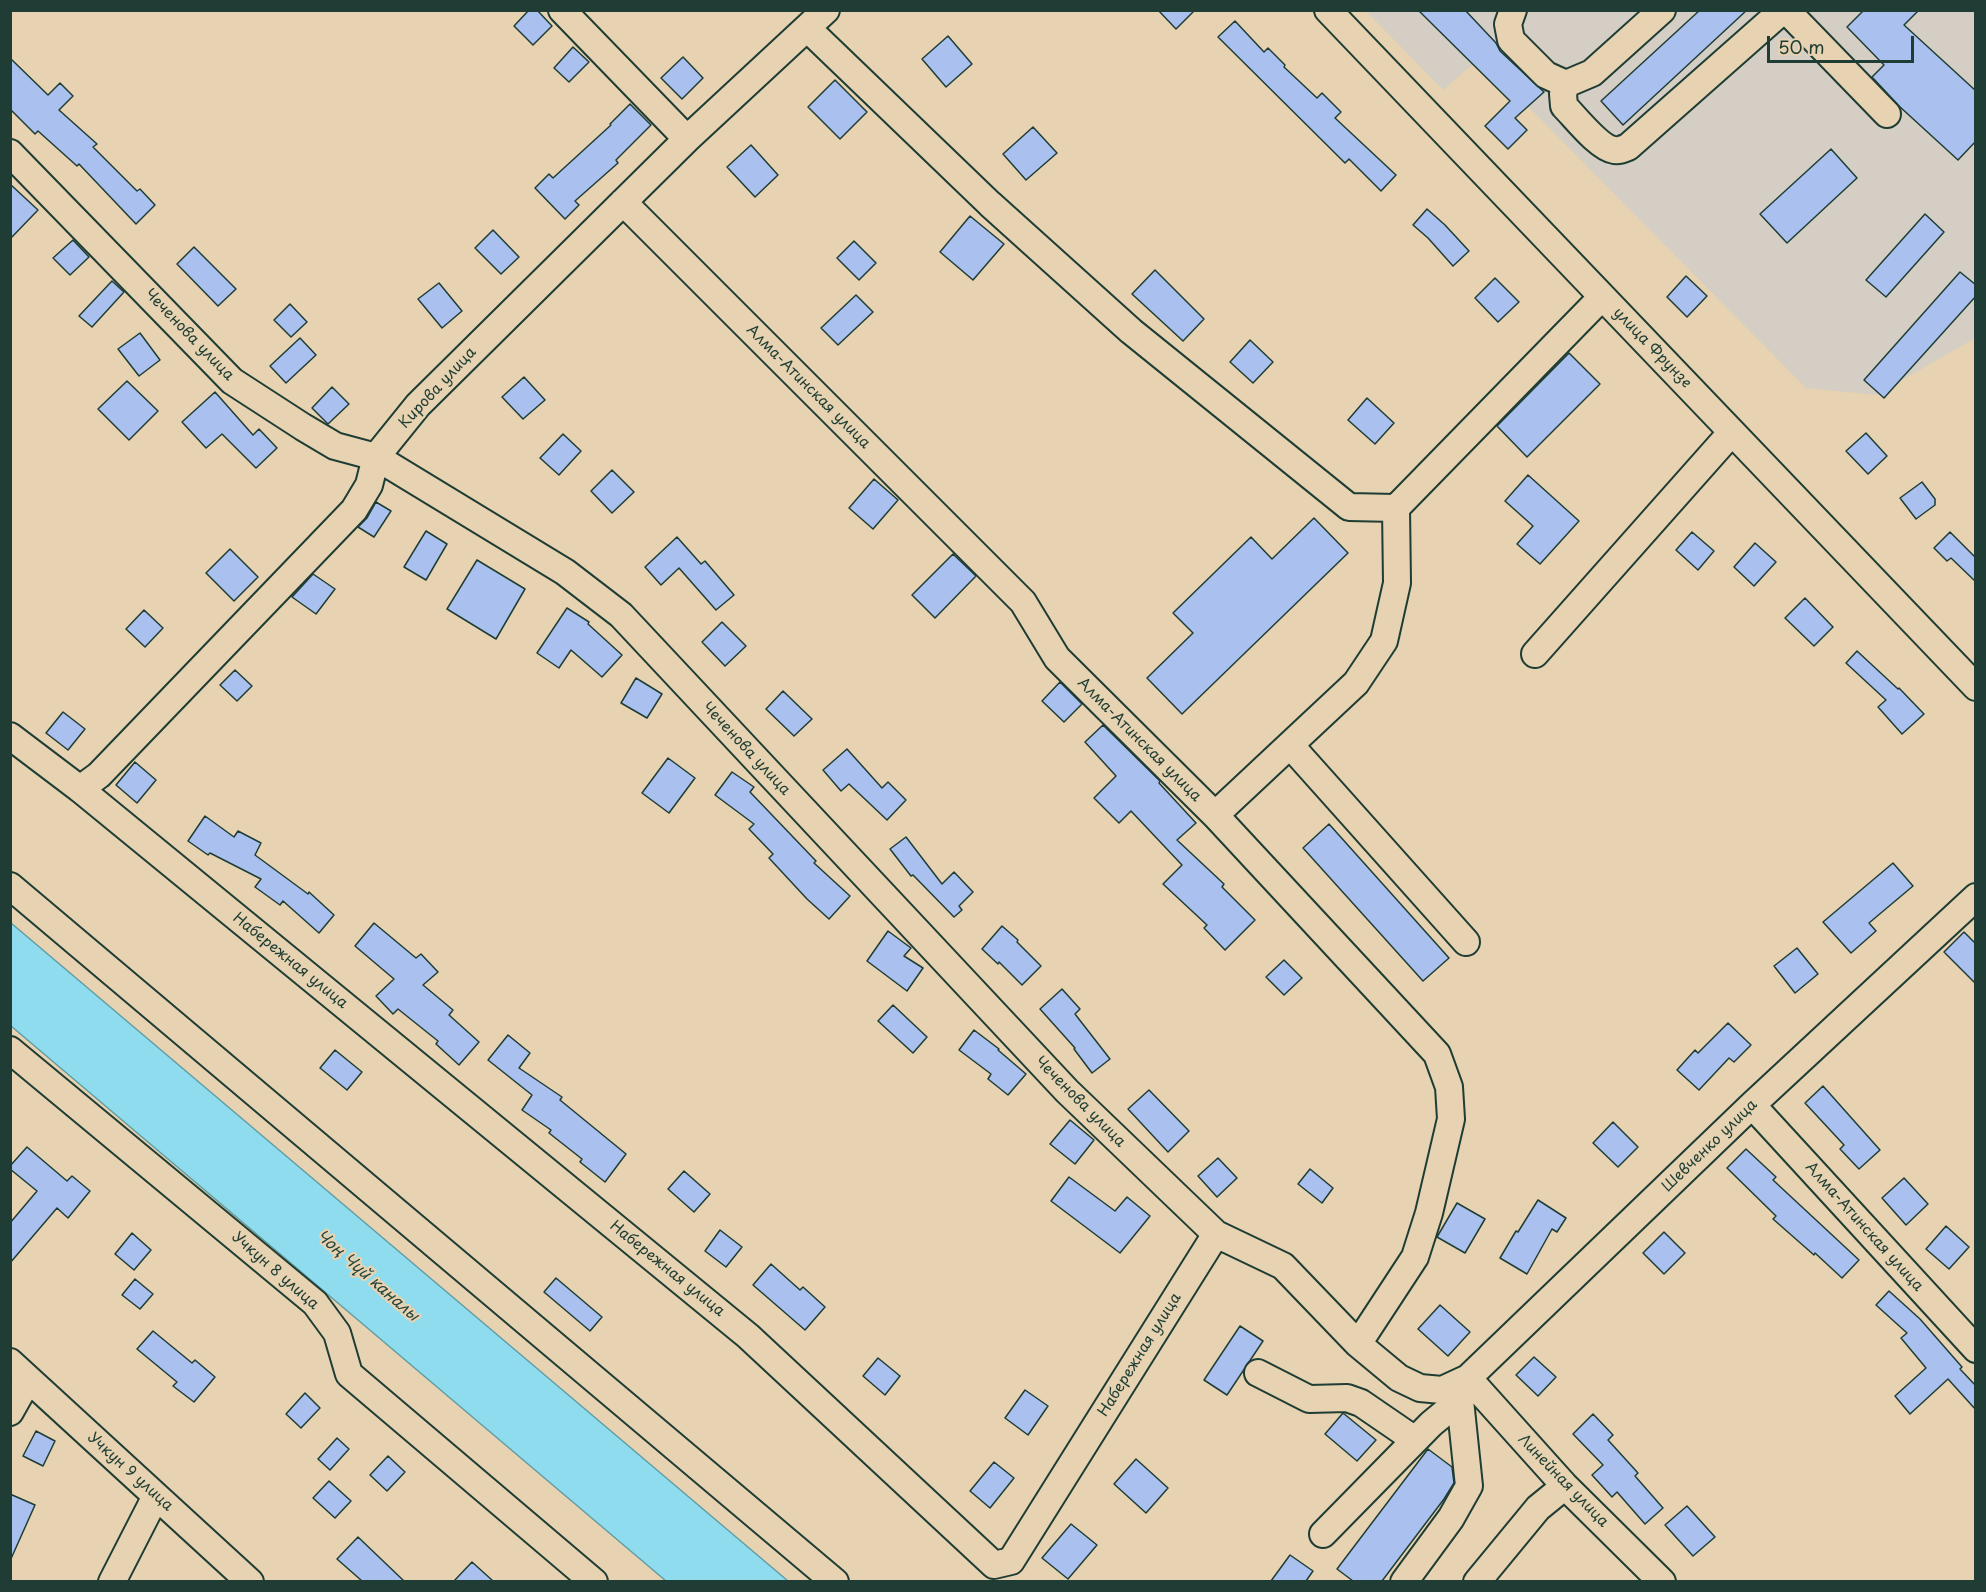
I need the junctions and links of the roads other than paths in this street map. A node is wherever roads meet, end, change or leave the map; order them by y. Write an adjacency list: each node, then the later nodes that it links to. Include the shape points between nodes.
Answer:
1 (562, 10): 10 (street)
2 (826, 10): 7 (street, Кирова улица)
3 (1328, 10): 13 (street, улица Фрунзе)
4 (1513, 10): 8 (street, via 1508,24 1511,40 1546,75)
5 (1662, 10): 8 (street, via 1592,73)
6 (1785, 10): 8 (street, via 1620,150 1604,147 1564,106); 9 (street)
7 (807, 28): 10 (street, Кирова улица); 16 (street, via 990,204 1131,331 1349,507)
8 (1566, 84)
9 (1887, 114)
10 (687, 139): 12 (street, Кирова улица)
11 (10, 153): 15 (street, Чеченова улица, via 232,381 335,446)
12 (623, 202): 15 (street, Кирова улица, via 418,405); 22 (street, Алма-Атинская улица, via 1023,602 1058,658)
13 (1602, 297): 14 (street, улица Фрунзе); 16 (street)
14 (1732, 432): 17 (street); 18 (street, улица Фрунзе)
15 (376, 457): 21 (street, Кирова улица, via 369,485 354,510 99,775); 28 (street, Чеченова улица, via 565,572 621,615 1067,1091)
16 (1396, 508): 20 (street, via 1397,583 1384,641 1356,683)
17 (1535, 654)
18 (1976, 687)
19 (10, 736): 21 (street, Набережная улица)
20 (1290, 745): 22 (street); 25 (street)
21 (80, 789): 28 (street, Набережная улица, via 748,1336 994,1565 1011,1561)
22 (1215, 815): 29 (street, Алма-Атинская улица, via 1437,1054 1449,1087 1451,1119 1415,1257)
23 (10, 886): 42 (street)
24 (1976, 897): 27 (street, Шевченко улица)
25 (1466, 942)
26 (10, 1050): 41 (street, Учкун 8 улица, via 315,1303 337,1333 349,1374)
27 (1752, 1105): 30 (street, Алма-Атинская улица); 33 (street, Шевченко улица)
28 (1216, 1234): 29 (street, Чеченова улица, via 1283,1266)
29 (1358, 1344): 33 (street, Чеченова улица, via 1399,1378 1420,1388)
30 (1976, 1349)
31 (19, 1371): 34 (street); 37 (street, Учкун 9 улица)
32 (1258, 1373): 35 (street, via 1309,1399 1347,1398 1361,1403)
33 (1458, 1387): 35 (street, Шевченко улица); 36 (street, Линейная улица); 43 (street, via 1469,1486 1451,1518)
34 (10, 1412)
35 (1415, 1440): 38 (street, Шевченко улица)
36 (1565, 1486): 44 (street, via 1538,1508); 45 (street, Линейная улица)
37 (156, 1496): 39 (street); 40 (street, Учкун 9 улица)
38 (1323, 1534)
39 (112, 1581)
40 (250, 1581)
41 (594, 1581)
42 (835, 1581)
43 (1404, 1581)
44 (1477, 1581)
45 (1662, 1581)

